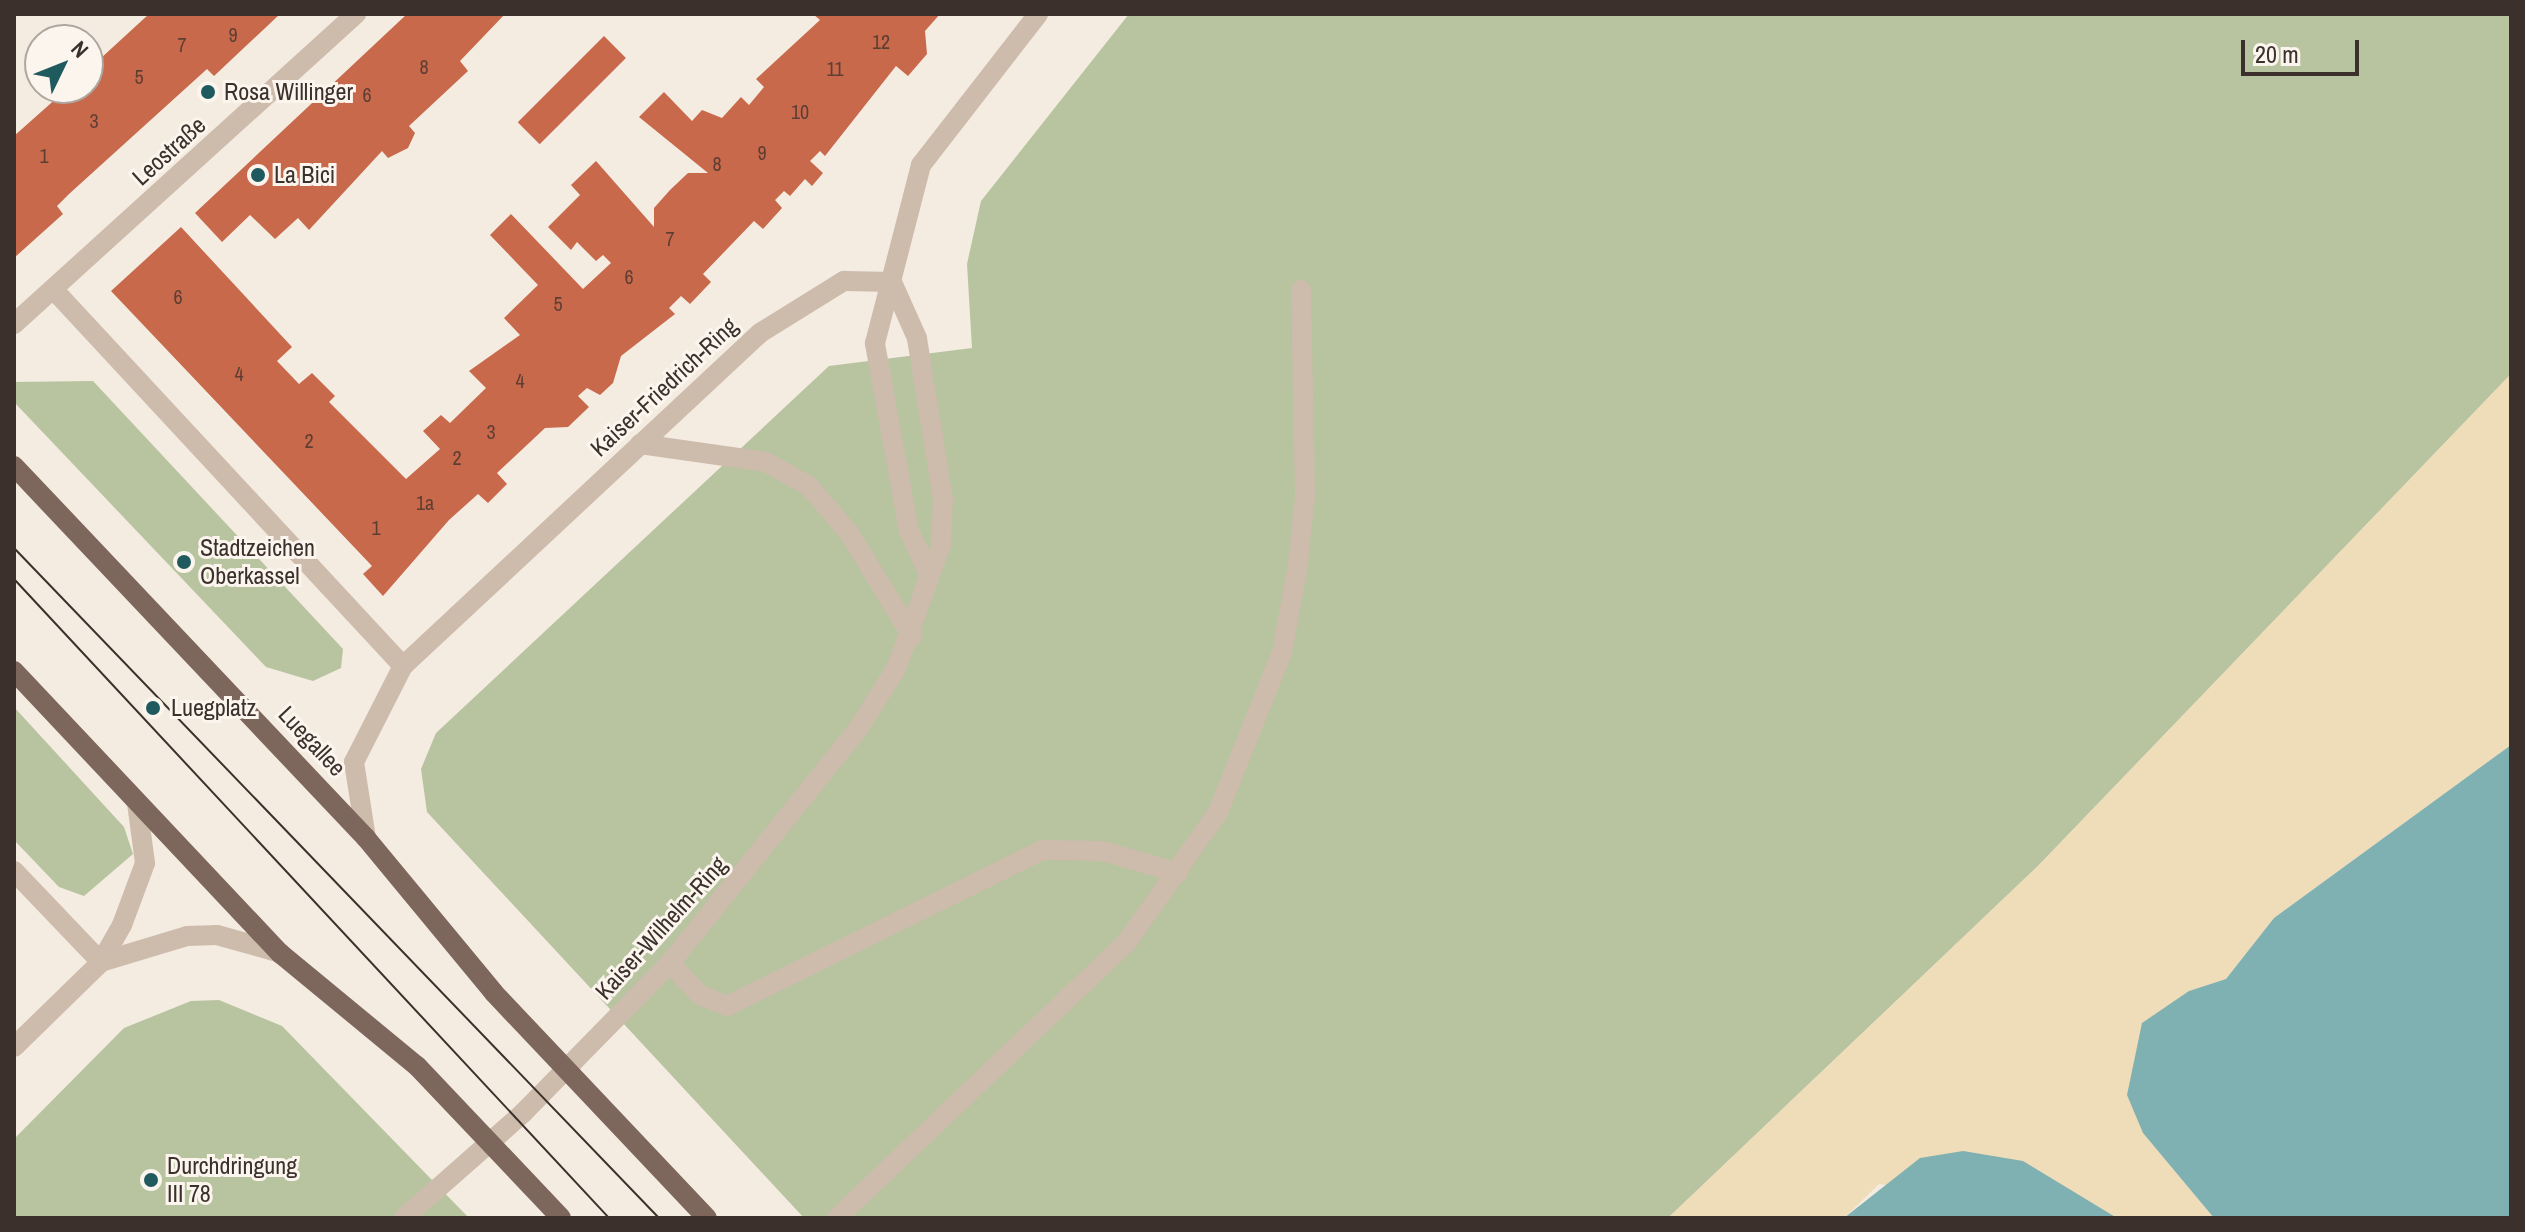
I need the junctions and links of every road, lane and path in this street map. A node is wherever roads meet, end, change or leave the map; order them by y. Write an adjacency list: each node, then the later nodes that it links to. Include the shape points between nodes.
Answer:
1 (356, 14): 4 (street, Leostraße)
2 (1038, 14): 3 (street, via 921,165)
3 (892, 282): 7 (street, Kaiser-Friedrich-Ring, via 867,276 814,295 733,356); 9 (street, via 875,343 909,531); 9 (street, Kaiser-Wilhelm-Ring, via 917,338 943,499 941,545)
4 (54, 290): 6 (street, Leostraße); 11 (street)
5 (1301, 290): 16 (street, via 1305,496 1282,652 1218,812)
6 (14, 324)
7 (640, 444): 10 (street, via 766,462 809,486 849,533); 11 (street, Kaiser-Friedrich-Ring)
8 (14, 466): 14 (main road, Luegallee)
9 (929, 574): 10 (street, Kaiser-Wilhelm-Ring)
10 (912, 636): 19 (street, Kaiser-Wilhelm-Ring, via 856,732)
11 (403, 666): 14 (street, Kaiser-Friedrich-Ring, via 354,762)
12 (14, 671): 13 (main road)
13 (137, 803): 17 (main road); 18 (street, via 145,863)
14 (366, 838): 23 (main road, Luegallee, bridge, via 494,993)
15 (14, 871): 18 (street)
16 (1178, 873): 19 (street, via 1103,851 1043,850 727,1006 700,995); 24 (street, via 1127,942)
17 (281, 954): 18 (street, via 217,935 187,936); 22 (main road, bridge, via 417,1066)
18 (101, 962): 20 (street)
19 (670, 963): 21 (street, Kaiser-Wilhelm-Ring, via 523,1113)
20 (14, 1047)
21 (404, 1218)
22 (561, 1218)
23 (707, 1218)
24 (837, 1218)

